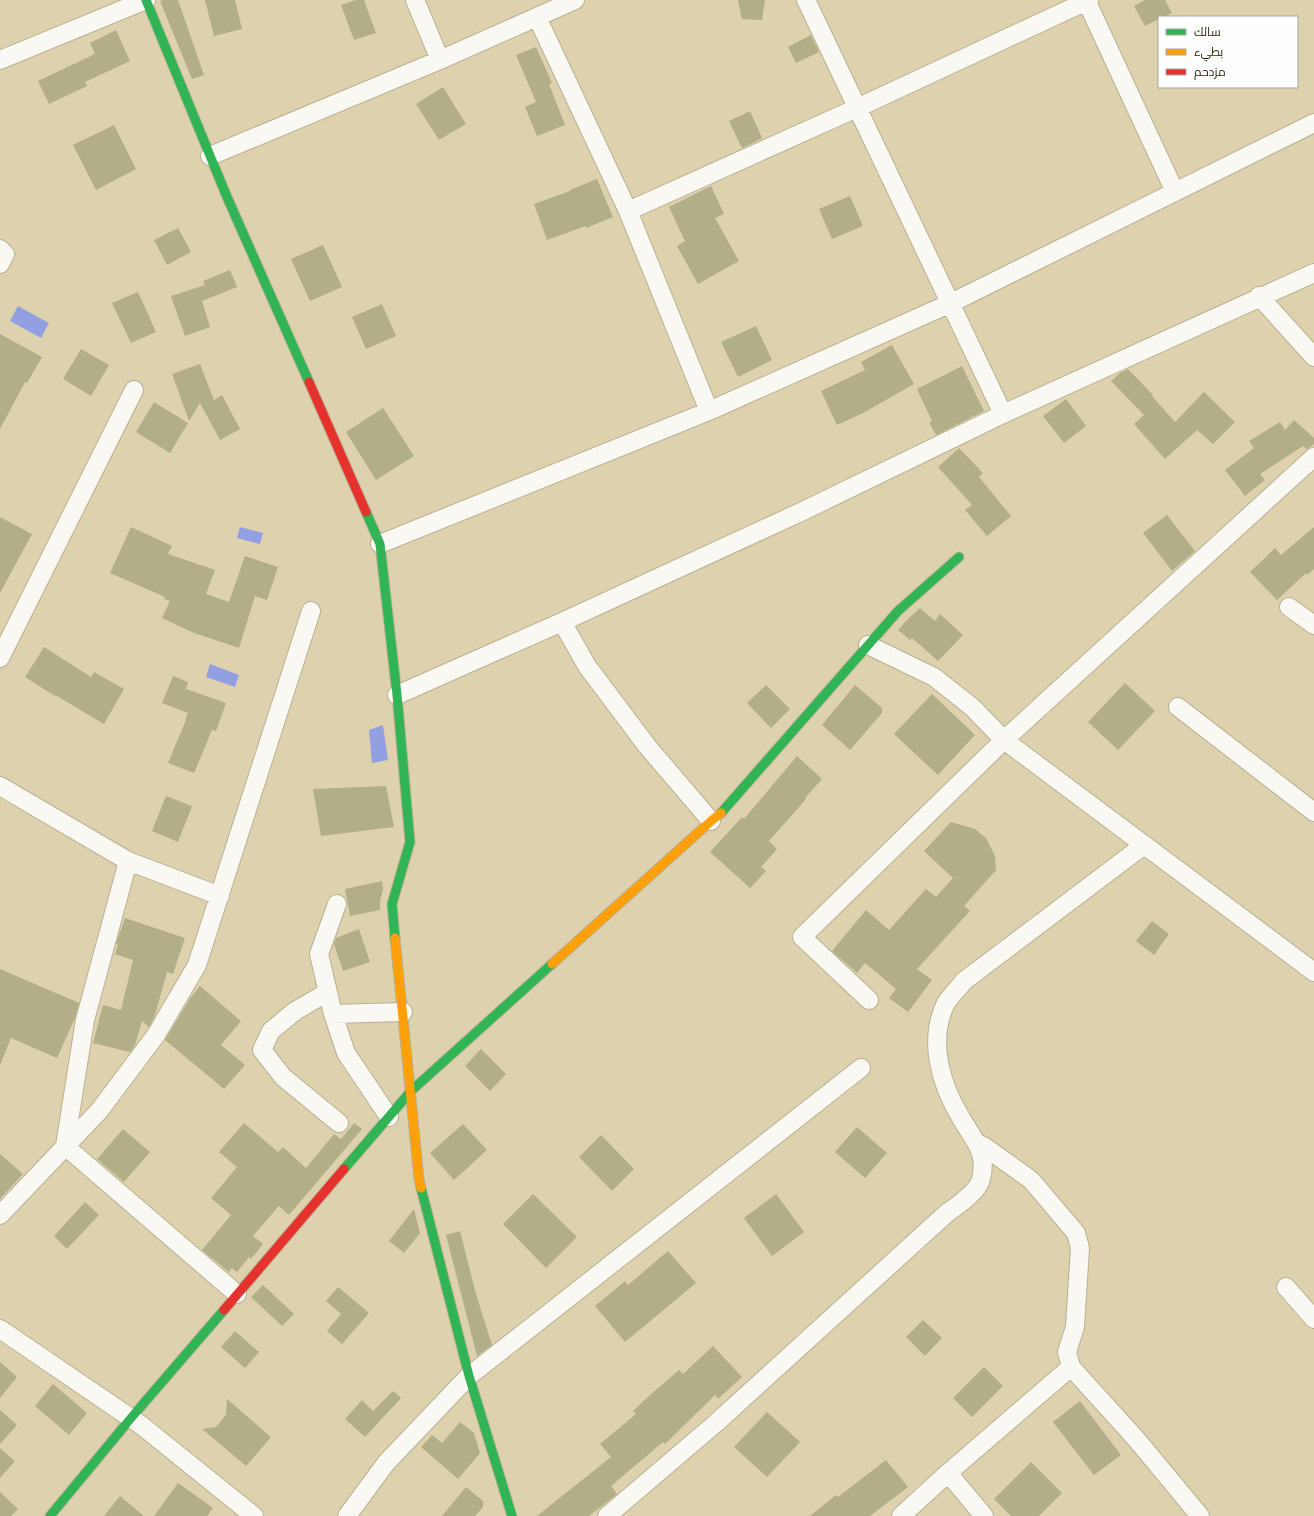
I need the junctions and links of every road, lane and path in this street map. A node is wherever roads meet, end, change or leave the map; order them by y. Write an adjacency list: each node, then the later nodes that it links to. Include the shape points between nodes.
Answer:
1 (146, 0): 7 (street); 11 (street)
2 (415, 0): 8 (street)
3 (575, 0): 6 (street)
4 (806, 0): 9 (street)
5 (1087, 0): 9 (street); 12 (street)
6 (537, 16): 8 (street); 13 (street)
7 (0, 60)
8 (440, 60): 11 (street)
9 (857, 108): 13 (street); 18 (street)
10 (1314, 123): 12 (street)
11 (210, 156): 24 (street)
12 (1175, 192): 18 (street)
13 (628, 211): 21 (street)
14 (0, 249): 15 (street, via 5,254)
15 (0, 264)
16 (1314, 272): 17 (street)
17 (1260, 296): 19 (street); 22 (street)
18 (951, 303): 21 (street); 22 (street)
19 (1314, 357)
20 (134, 390): 31 (street)
21 (709, 411): 24 (street)
22 (1003, 414): 28 (street, via 803,511)
23 (1314, 457): 34 (street)
24 (380, 544): 32 (street)
25 (959, 556): 30 (street, via 898,611)
26 (1289, 607): 29 (street)
27 (311, 611): 40 (street)
28 (562, 622): 32 (street); 37 (street, via 587,666 647,746)
29 (1314, 625)
30 (868, 645): 34 (street, via 934,677 972,706); 37 (street, via 719,816)
31 (0, 658)
32 (396, 695): 45 (street, via 410,842 392,904)
33 (1178, 707): 36 (street)
34 (1004, 740): 38 (street); 44 (street, via 802,937)
35 (0, 786): 39 (street)
36 (1314, 812)
37 (711, 821): 48 (street)
38 (1144, 845): 42 (street); 51 (street, via 964,981 946,1004 939,1023 937,1041 942,1078 960,1118)
39 (128, 861): 40 (street); 52 (street, via 85,1020)
40 (220, 896): 52 (street, via 198,965 156,1035 99,1111)
41 (338, 904): 43 (street, via 319,954)
42 (1314, 972)
43 (328, 992): 46 (street); 50 (street, via 295,1011 271,1031 262,1050 284,1077)
44 (869, 1000)
45 (403, 1012): 46 (street); 48 (street)
46 (333, 1014): 49 (street, via 346,1053)
47 (861, 1068): 59 (street)
48 (411, 1091): 49 (street); 59 (street, via 419,1180)
49 (389, 1117): 55 (street)
50 (339, 1123)
51 (977, 1143): 58 (street, via 1031,1180 1076,1233 1080,1248 1078,1297 1075,1327 1067,1352); 66 (street, via 981,1150 981,1180 972,1194 947,1213 716,1423)
52 (65, 1146): 53 (street); 55 (street)
53 (0, 1215)
54 (1286, 1287): 56 (street)
55 (237, 1294): 60 (street)
56 (1314, 1319)
57 (0, 1329): 60 (street)
58 (1071, 1367): 61 (street); 69 (street, via 1137,1440)
59 (469, 1376): 64 (street, via 386,1463); 65 (street)
60 (131, 1418): 62 (street); 63 (street)
61 (948, 1473): 67 (street); 68 (street)
62 (50, 1516)
63 (254, 1516)
64 (347, 1516)
65 (512, 1516)
66 (607, 1516)
67 (901, 1516)
68 (984, 1516)
69 (1200, 1516)

